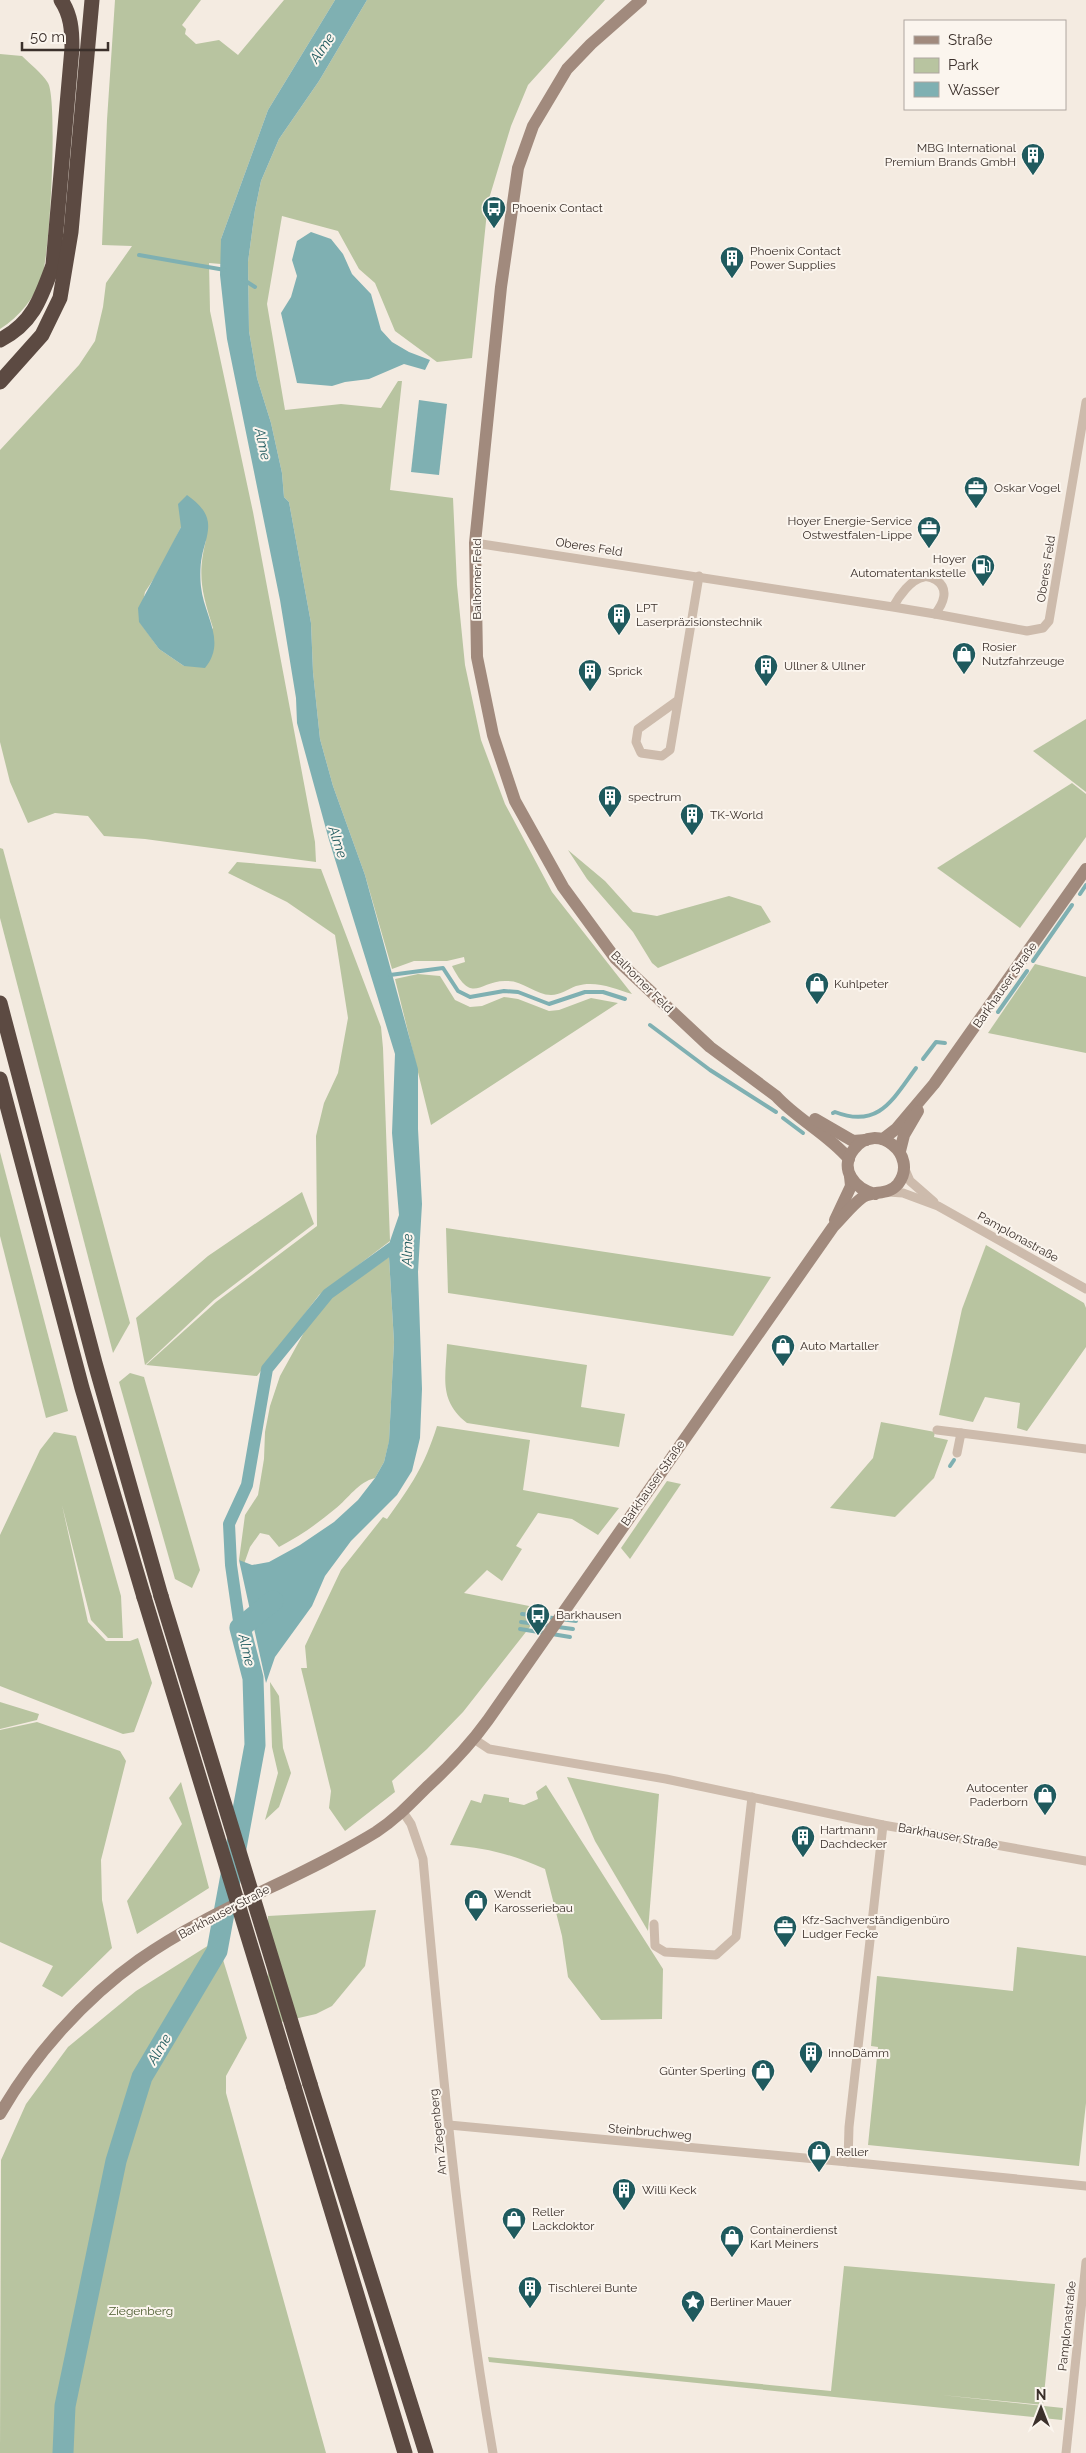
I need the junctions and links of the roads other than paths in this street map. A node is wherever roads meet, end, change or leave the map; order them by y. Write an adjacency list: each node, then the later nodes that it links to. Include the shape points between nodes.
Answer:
1 (62, 0): 4 (highway, via 69,14 72,48 53,265 30,318)
2 (92, 0): 5 (highway, via 71,232 60,298 42,336)
3 (641, 0): 7 (street, Balhorner Feld, via 591,44 568,70 533,126 518,168 501,286)
4 (0, 340)
5 (0, 382)
6 (1086, 402): 10 (street, Oberes Feld, via 1050,621 1043,628 1027,631)
7 (476, 543): 8 (street, Oberes Feld); 15 (street, Balhorner Feld, via 477,657 493,735 515,801 563,887 615,958 710,1047)
8 (699, 576): 9 (street, Oberes Feld); 11 (street)
9 (893, 607): 10 (street, Oberes Feld); 10 (street, via 919,578 929,577 938,582 944,593)
10 (935, 614)
11 (677, 701): 11 (street, via 670,750 662,756 641,753 636,742 638,729)
12 (1086, 869): 16 (street, Barkhauser Straße)
13 (0, 1003): 43 (highway, bridge, via 105,1401 161,1596)
14 (0, 1079): 42 (highway, bridge, via 93,1426)
15 (776, 1096): 18 (street, Balhorner Feld, via 846,1138); 20 (street, Balhorner Feld)
16 (922, 1100): 17 (street, Barkhauser Straße); 19 (street, Barkhauser Straße, via 904,1135)
17 (883, 1139): 18 (street); 19 (street)
18 (866, 1140): 20 (street, via 856,1147)
19 (900, 1151): 21 (street)
20 (849, 1159): 22 (street)
21 (904, 1166): 23 (street, via 902,1178 892,1189); 24 (street, via 910,1181)
22 (850, 1176): 23 (street, via 861,1190); 25 (street, Barkhauser Straße, via 851,1186)
23 (881, 1193): 24 (street, via 904,1193); 25 (street, Barkhauser Straße, via 864,1197)
24 (938, 1206): 26 (street, Pamplonastraße)
25 (833, 1227): 31 (street, Barkhauser Straße)
26 (1086, 1289)
27 (938, 1430): 28 (street)
28 (961, 1433): 29 (street); 30 (street)
29 (1086, 1448)
30 (957, 1454)
31 (474, 1739): 32 (street, Barkhauser Straße, via 489,1749); 33 (street, Barkhauser Straße)
32 (752, 1797): 34 (street, Barkhauser Straße); 36 (street, via 736,1937 716,1955 665,1952 655,1946)
33 (404, 1812): 37 (street, Barkhauser Straße, bridge, via 376,1832 213,1916 138,1960 95,1998 31,2066); 38 (street, Am Ziegenberg, via 423,1859)
34 (883, 1825): 35 (street, Barkhauser Straße); 39 (street, via 849,2127)
35 (1086, 1860)
36 (654, 1924)
37 (0, 2114)
38 (450, 2125): 39 (street, Steinbruchweg); 44 (street, Am Ziegenberg, via 482,2392)
39 (848, 2162): 40 (street, Steinbruchweg)
40 (1086, 2186)
41 (1086, 2262): 45 (street, Pamplonastraße)
42 (405, 2453)
43 (426, 2453)
44 (493, 2453)
45 (1066, 2453)

